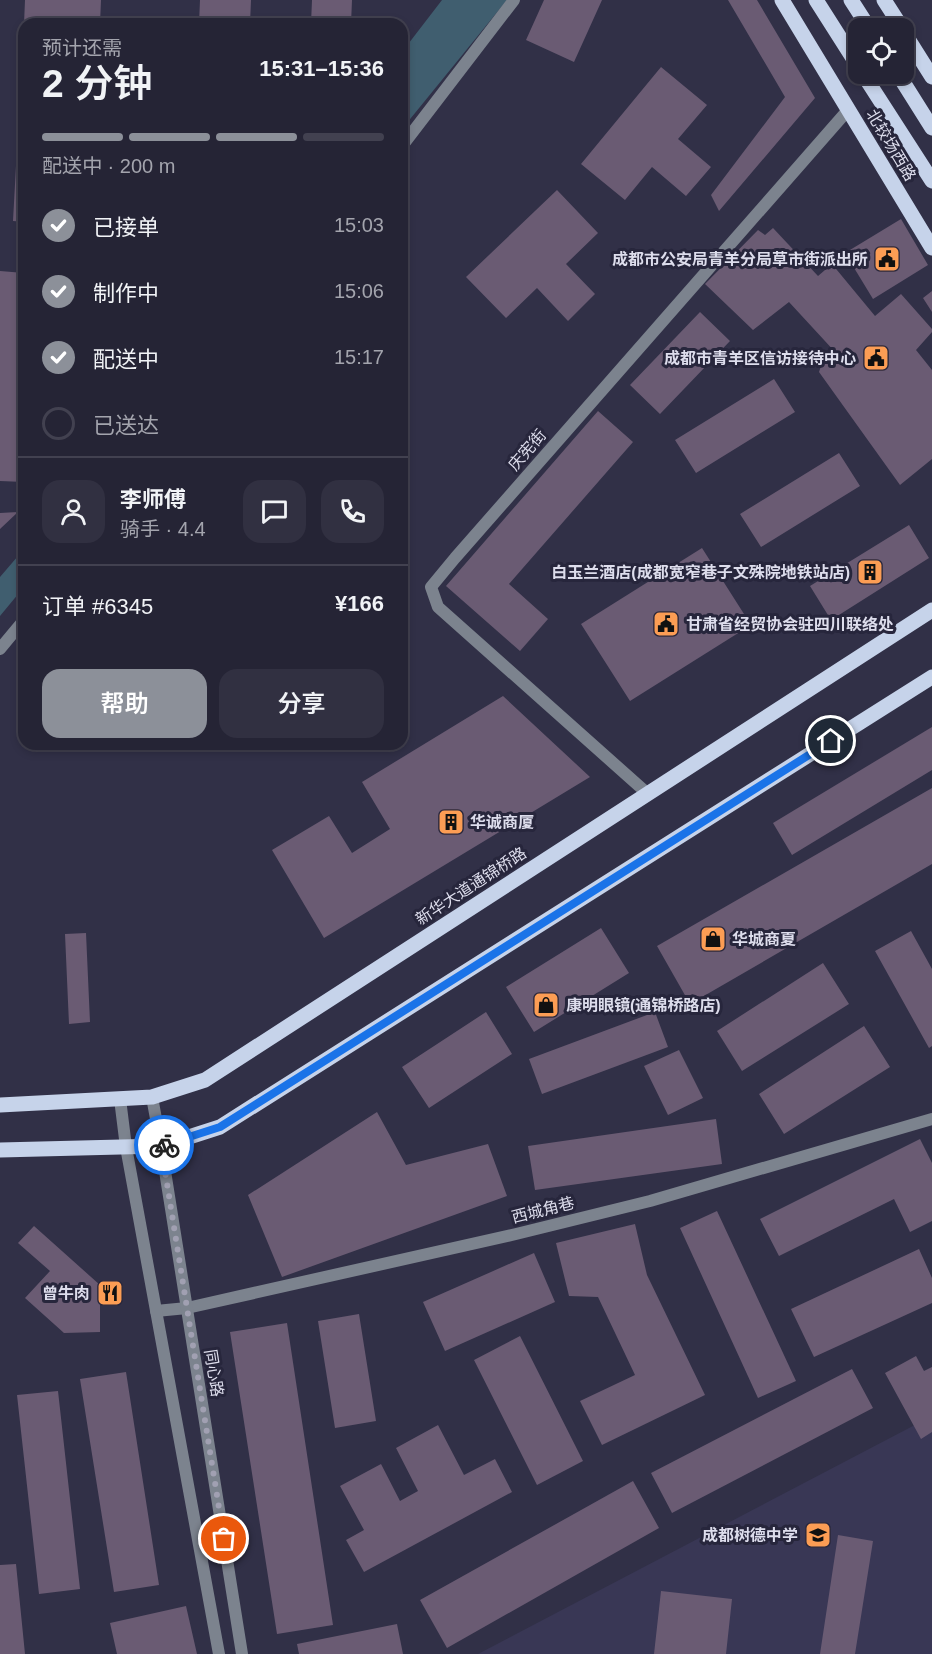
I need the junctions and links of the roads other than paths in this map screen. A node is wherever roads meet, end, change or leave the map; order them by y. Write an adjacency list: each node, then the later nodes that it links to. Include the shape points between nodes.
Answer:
1 (514, 0): 15 (street)
2 (782, 0): 13 (main road, 北较场西路)
3 (816, 0): 9 (main road)
4 (851, 0): 6 (main road)
5 (884, 0): 7 (main road)
6 (863, 18)
7 (895, 18)
8 (914, 49): 10 (main road)
9 (848, 50)
10 (932, 77)
11 (869, 84): 16 (main road)
12 (904, 84): 14 (main road)
13 (848, 110): 17 (main road, 北较场西路); 22 (street, 庆宪街, via 431,587 438,607)
14 (932, 128)
15 (408, 138)
16 (932, 181)
17 (932, 248)
18 (932, 610): 22 (main road, 新华大道通锦桥路)
19 (18, 627): 20 (street)
20 (0, 649)
21 (932, 677): 28 (main road, via 220,1127)
22 (648, 794): 23 (main road, 新华大道通锦桥路, via 205,1080)
23 (152, 1097): 24 (main road, 新华大道通锦桥路); 28 (street, 同心路)
24 (120, 1099): 25 (main road, 新华大道通锦桥路); 27 (street)
25 (0, 1105)
26 (932, 1119): 30 (street, 西城角巷, via 651,1201)
27 (126, 1146): 28 (main road); 29 (main road); 31 (street)
28 (161, 1146): 30 (street, 同心路)
29 (0, 1149)
30 (187, 1308): 31 (street, 西城角巷); 33 (street, 同心路)
31 (156, 1311): 32 (street)
32 (219, 1654)
33 (242, 1654)

